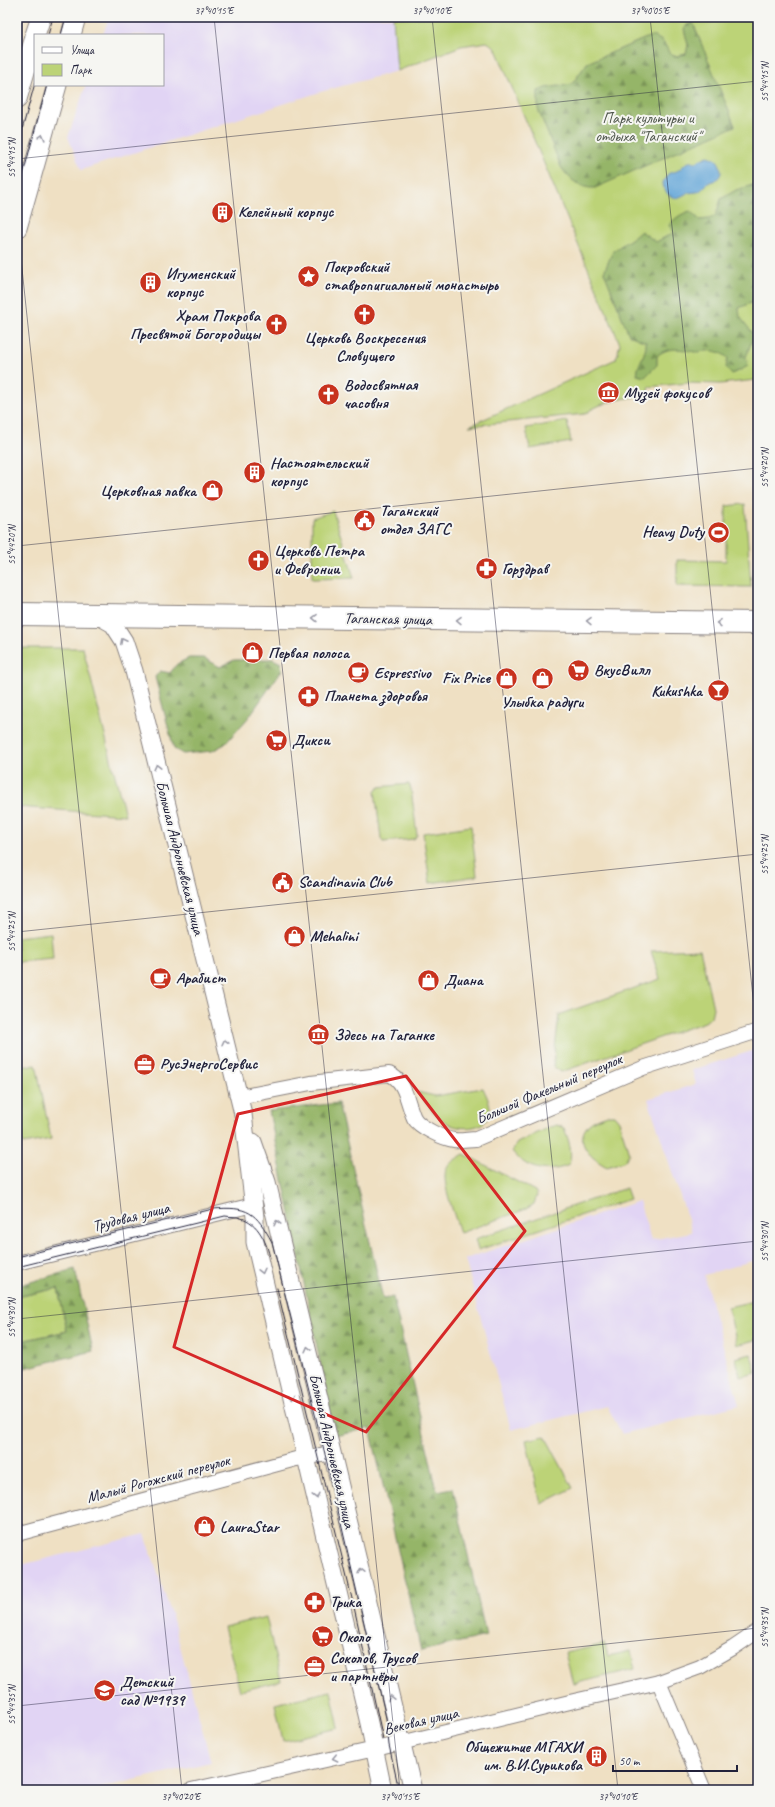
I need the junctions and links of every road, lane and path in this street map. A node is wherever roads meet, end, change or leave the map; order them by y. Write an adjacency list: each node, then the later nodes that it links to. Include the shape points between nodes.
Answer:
1 (41, 17): 3 (main road)
2 (76, 17): 4 (main road)
3 (36, 34)
4 (71, 34)
5 (34, 40): 7 (main road)
6 (57, 86): 8 (main road, one-way to 6)
7 (17, 99)
8 (23, 179): 9 (main road)
9 (17, 228)
10 (17, 614): 11 (main road, Таганская улица)
11 (97, 615): 12 (main road, Таганская улица, one-way to 11); 14 (street, Большая Андроньевская улица, one-way to 11, via 129,654 113,624)
12 (758, 623)
13 (758, 1031): 14 (street, Большой Факельный переулок, via 643,1068 476,1138 454,1140 435,1134 415,1120 402,1085 397,1077 389,1074 311,1083)
14 (239, 1097): 15 (street, Большая Андроньевская улица)
15 (243, 1114): 16 (street, Большая Андроньевская улица); 18 (street, Большая Андроньевская улица, one-way to 15, via 267,1182)
16 (253, 1204): 17 (street, Трудовая улица); 19 (street, Большая Андроньевская улица, one-way to 19, via 255,1242)
17 (17, 1263)
18 (333, 1453): 19 (street, Малый Рогожский переулок); 23 (street, Большая Андроньевская улица, one-way to 18)
19 (307, 1458): 20 (street, Малый Рогожский переулок); 24 (street, Большая Андроньевская улица, one-way to 24)
20 (17, 1534)
21 (758, 1631): 22 (street, Вековая улица, via 700,1667)
22 (659, 1682): 23 (street, Вековая улица); 28 (street)
23 (402, 1742): 24 (street, Вековая улица); 27 (street, Большая Андроньевская улица)
24 (374, 1749): 25 (street, Вековая улица, one-way to 25); 26 (street, Большая Андроньевская улица)
25 (191, 1790)
26 (383, 1790)
27 (413, 1790)
28 (704, 1790)

